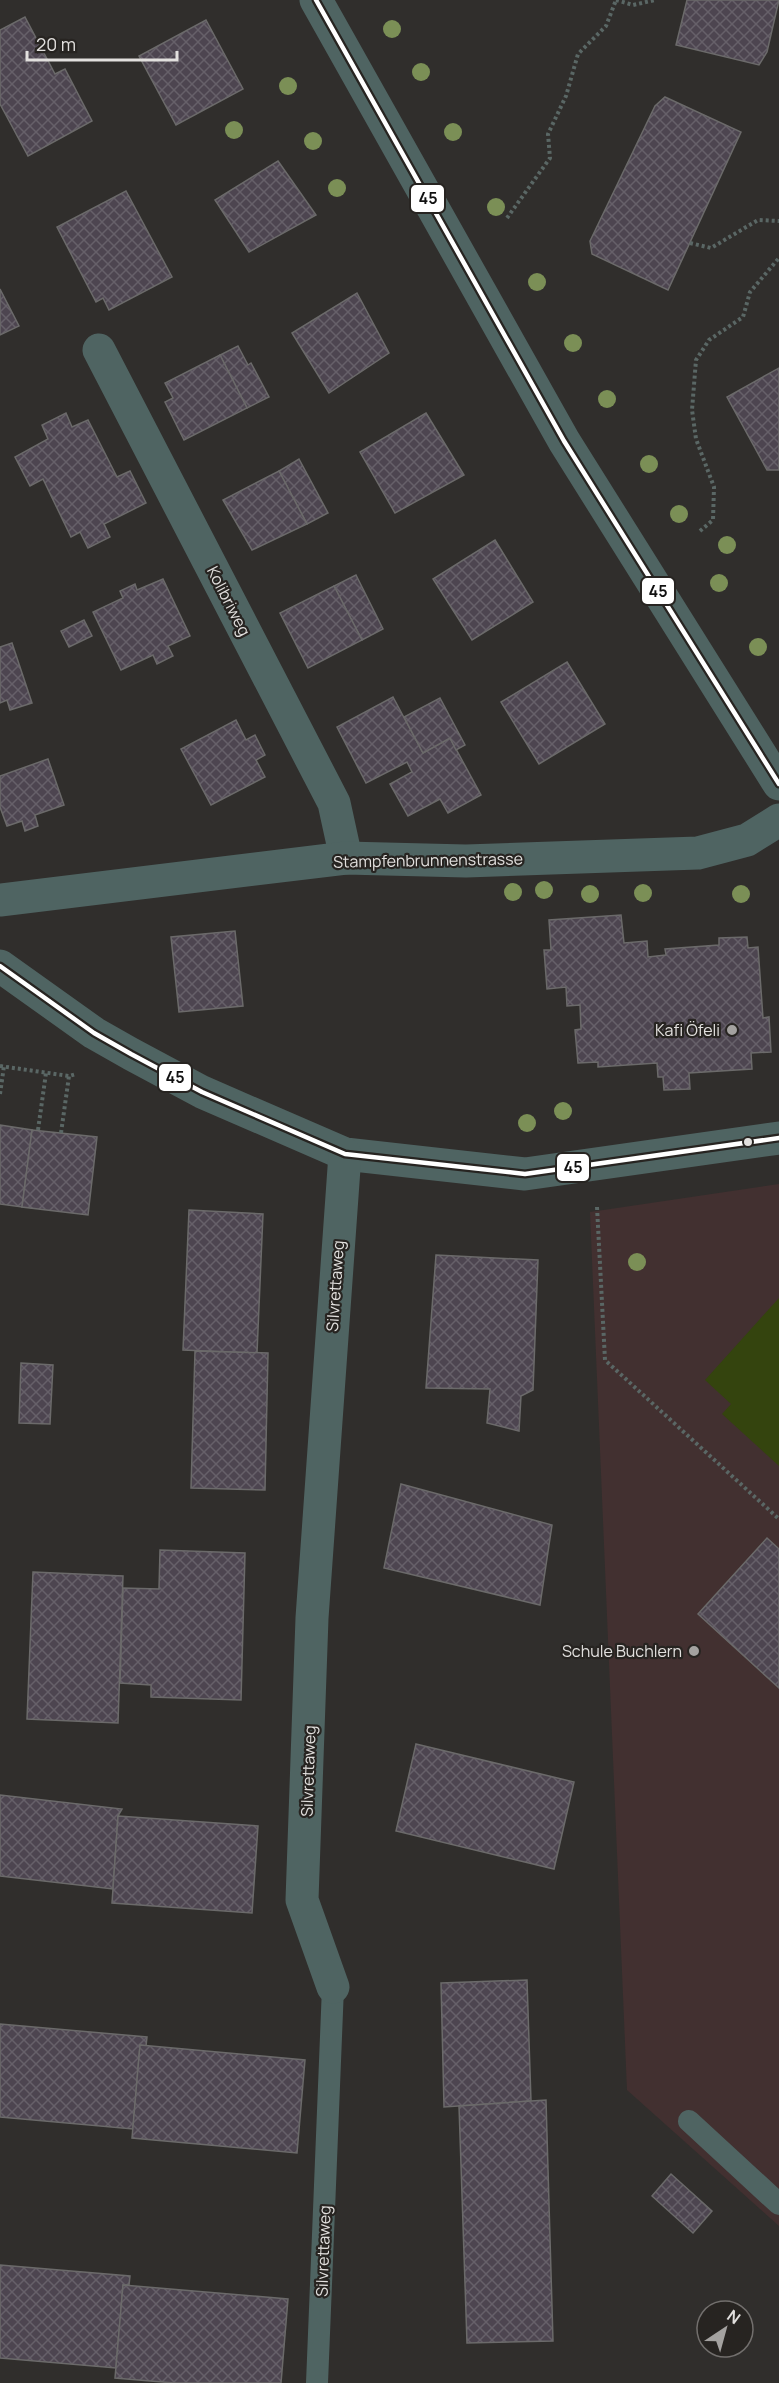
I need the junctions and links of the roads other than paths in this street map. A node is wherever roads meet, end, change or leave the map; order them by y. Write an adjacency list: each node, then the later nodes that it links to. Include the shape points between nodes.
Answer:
1 (316, 0): 3 (street, via 564,441)
2 (99, 350): 5 (street, Kolibriweg, via 334,803)
3 (779, 784)
4 (779, 819): 5 (street, Stampfenbrunnenstrasse, via 747,840 698,853 466,861)
5 (346, 858): 6 (street, Stampfenbrunnenstrasse)
6 (0, 900)
7 (0, 966): 9 (street, via 94,1033 132,1054 202,1092)
8 (779, 1138): 9 (street, via 525,1174)
9 (345, 1154): 10 (street, Silvrettaweg, via 312,1618 302,1900)
10 (333, 1987): 13 (lane, Silvrettaweg)
11 (689, 2121): 12 (lane)
12 (779, 2204)
13 (317, 2383)

